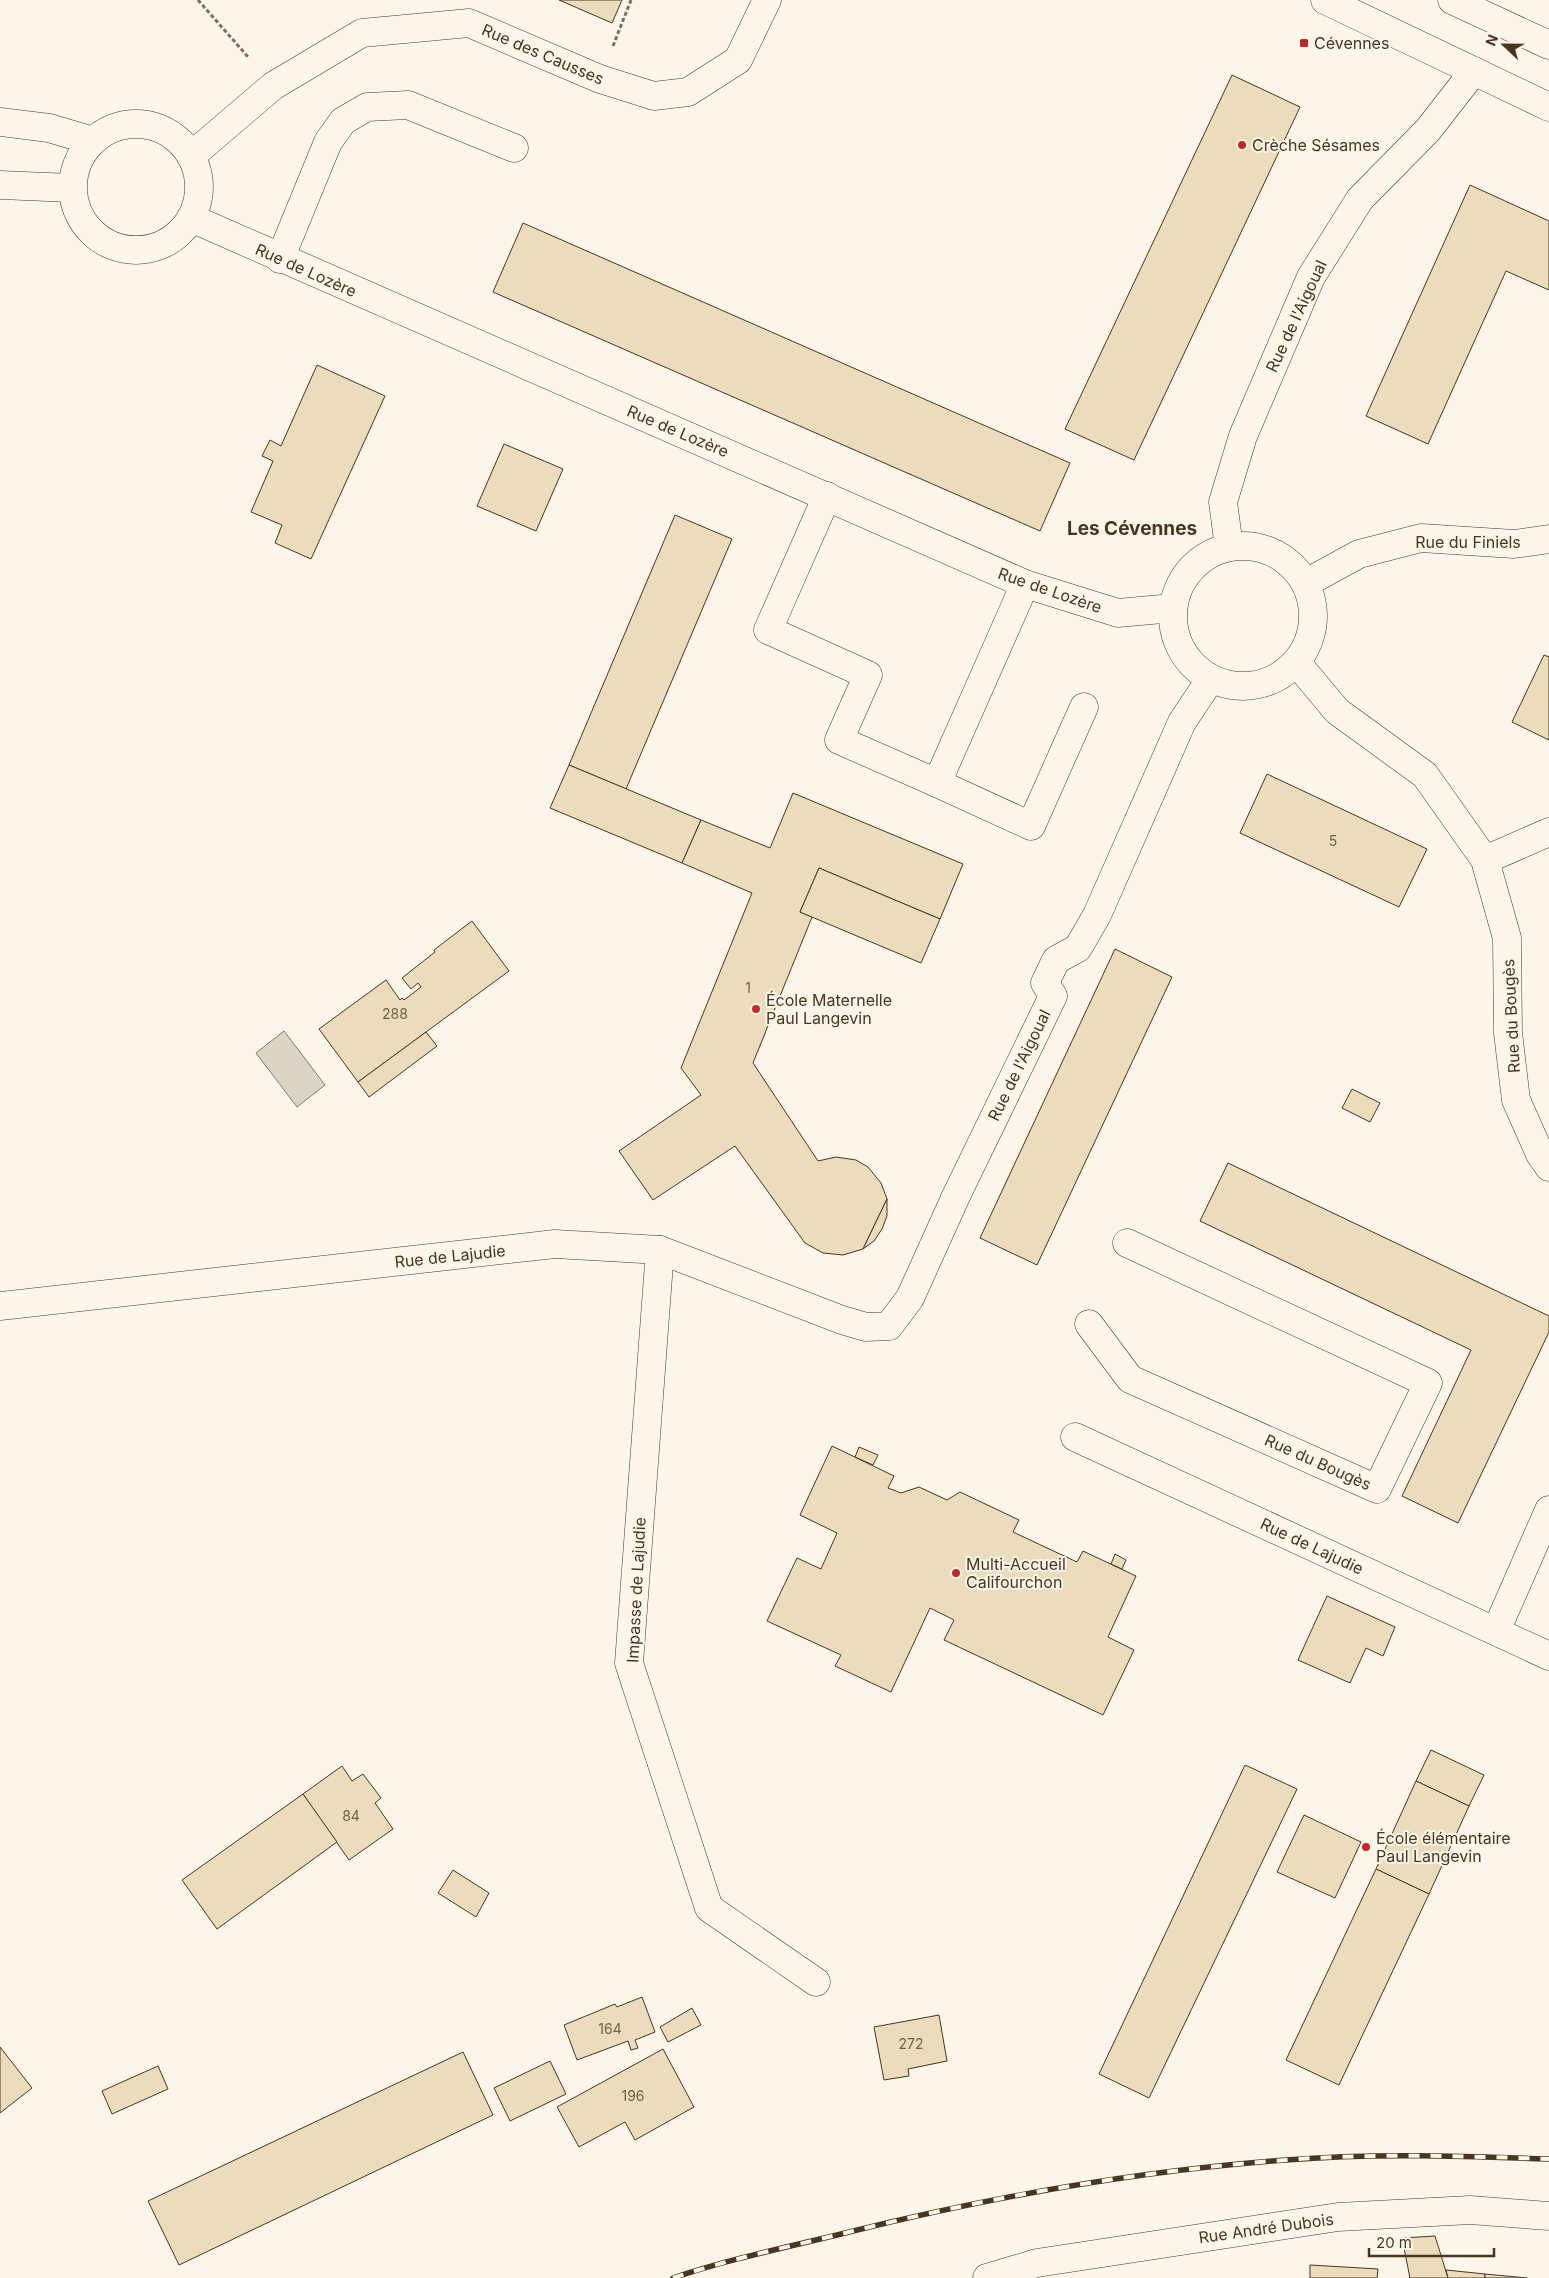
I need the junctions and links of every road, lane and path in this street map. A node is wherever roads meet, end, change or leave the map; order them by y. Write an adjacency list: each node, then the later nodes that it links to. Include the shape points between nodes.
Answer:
1 (631, 0): 7 (path)
2 (767, 0): 7 (street, Rue des Causses, via 738,60 688,92 654,96)
3 (1325, 0): 6 (street)
4 (1452, 0): 5 (street)
5 (1549, 45)
6 (1474, 71): 8 (street); 19 (street, Rue de l'Aigoual, via 1428,130 1360,199 1311,276 1243,436 1223,502)
7 (600, 79): 12 (street, Rue des Causses, via 469,23 362,33 273,86)
8 (1549, 108)
9 (0, 122): 10 (street, via 49,128)
10 (93, 142): 12 (street, via 107,131 123,125 140,124 170,134); 14 (street, via 77,166)
11 (514, 148): 16 (street, via 408,104 367,108 343,121 328,142)
12 (191, 156): 15 (street, via 198,176 198,198)
13 (0, 185): 14 (street)
14 (72, 188): 15 (street, via 83,222 98,237 117,247 138,250 159,246 177,235)
15 (191, 218): 16 (street, Rue de Lozère)
16 (280, 259): 17 (street, Rue de Lozère)
17 (827, 496): 21 (street, Rue de Lozère); 26 (street, via 768,630 868,675 839,740)
18 (1549, 539): 20 (street, Rue du Finiels, via 1514,544 1421,538 1359,554)
19 (1229, 546): 20 (street, via 1252,546 1273,552 1292,565); 22 (street, via 1209,554 1191,568 1179,587)
20 (1306, 583): 23 (street, via 1313,603 1314,624 1308,645)
21 (1025, 584): 22 (street, Rue de Lozère, via 1118,613); 26 (street)
22 (1173, 608): 24 (street, via 1173,629 1181,650 1193,667)
23 (1297, 663): 24 (street, via 1278,678 1256,686 1233,687); 28 (street, via 1337,710 1424,775)
24 (1210, 680): 34 (street, Rue de l'Aigoual, via 1182,722 1097,915 1078,948 1056,960 1045,983 1053,996 910,1298)
25 (1084, 707): 26 (street, via 1031,826)
26 (937, 784)
27 (1549, 832): 28 (street)
28 (1485, 860): 29 (street, Rue du Bougès, via 1507,938 1508,1033 1516,1100)
29 (1549, 1167)
30 (1127, 1243): 33 (street, Rue du Bougès, via 1428,1382 1377,1489 1130,1379)
31 (660, 1250): 32 (street, Rue de Lajudie, via 555,1244); 34 (street, Rue de Lajudie, via 842,1320 866,1327); 39 (street, Impasse de Lajudie, via 629,1663 709,1908)
32 (0, 1306)
33 (1089, 1324)
34 (889, 1326)
35 (1075, 1437): 37 (street, Rue de Lajudie)
36 (1549, 1510): 37 (street)
37 (1496, 1632): 38 (street, Rue de Lajudie)
38 (1549, 1656)
39 (816, 1982)
40 (1549, 2216): 41 (street, Rue André Dubois, via 1470,2210 1338,2217 1037,2263)
41 (987, 2278)

